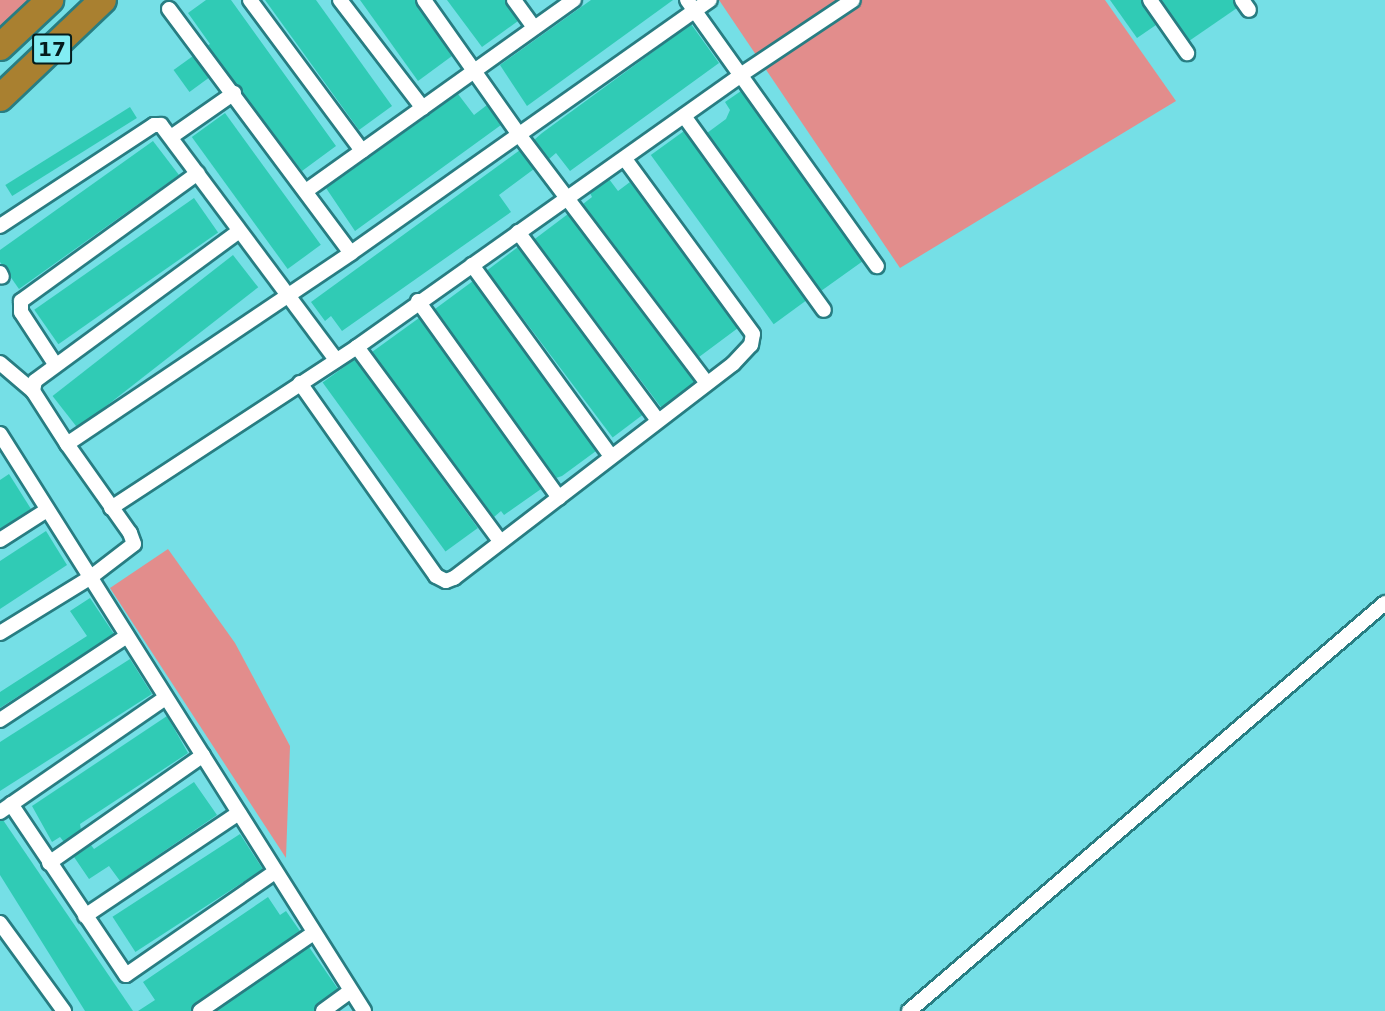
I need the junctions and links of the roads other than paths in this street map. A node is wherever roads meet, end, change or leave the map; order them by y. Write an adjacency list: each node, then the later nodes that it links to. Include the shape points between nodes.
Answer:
1 (50, 0): 15 (highway, 17)
2 (103, 0): 20 (highway, 17)
3 (250, 0): 25 (street)
4 (340, 0): 21 (street)
5 (424, 0): 17 (street)
6 (513, 0): 14 (street)
7 (574, 0): 14 (street)
8 (687, 0): 13 (street)
9 (710, 0): 13 (street)
10 (853, 0): 18 (street)
11 (1150, 0): 16 (street)
12 (169, 9): 19 (street)
13 (695, 12): 18 (street); 23 (street)
14 (534, 28): 17 (street)
15 (0, 47)
16 (1187, 53)
17 (475, 71): 21 (street); 23 (street)
18 (742, 74): 22 (street); 35 (street)
19 (234, 93): 24 (street); 28 (street)
20 (0, 98)
21 (423, 108): 25 (street)
22 (684, 116): 26 (street); 38 (street)
23 (520, 136): 29 (street); 33 (street)
24 (171, 137): 27 (street); 30 (street, via 164,127 154,125)
25 (362, 151): 28 (street)
26 (625, 159): 29 (street); 43 (street, via 753,334 747,351)
27 (198, 173): 31 (street); 42 (street, via 21,301 21,312)
28 (306, 191): 33 (street)
29 (568, 199): 32 (street); 43 (street)
30 (0, 226)
31 (239, 231): 36 (street); 42 (street)
32 (518, 232): 34 (street); 46 (street)
33 (351, 253): 36 (street)
34 (472, 265): 37 (street); 50 (street)
35 (877, 266)
36 (286, 294): 40 (street); 48 (street)
37 (418, 301): 39 (street); 52 (street)
38 (824, 310)
39 (357, 347): 40 (street); 56 (street)
40 (336, 360): 44 (street)
41 (0, 363): 45 (street)
42 (55, 364): 45 (street, via 35,381)
43 (707, 382): 46 (street)
44 (300, 384): 53 (street); 56 (street, via 436,576 446,581 454,578)
45 (33, 391): 48 (street)
46 (657, 419): 50 (street)
47 (0, 434): 49 (street)
48 (67, 444): 53 (street)
49 (13, 453): 51 (street); 54 (street)
50 (611, 456): 52 (street)
51 (0, 461)
52 (559, 498): 56 (street)
53 (111, 508): 57 (street, via 134,544)
54 (47, 510): 55 (street); 57 (street)
55 (0, 540)
56 (501, 542)
57 (91, 577): 59 (street); 60 (street)
58 (1385, 603): 76 (street)
59 (0, 633)
60 (128, 636): 61 (street); 62 (street)
61 (165, 698): 63 (street); 64 (street)
62 (0, 720)
63 (203, 755): 65 (street); 66 (street)
64 (6, 808): 66 (street)
65 (239, 813): 67 (street); 68 (street)
66 (49, 863): 68 (street)
67 (275, 872): 68 (street, via 129,974 121,970); 70 (street)
68 (85, 916)
69 (0, 923): 72 (street)
70 (312, 934): 71 (street); 73 (street)
71 (351, 992): 74 (street); 75 (street)
72 (64, 1011)
73 (200, 1011)
74 (322, 1011)
75 (364, 1011)
76 (909, 1011)

